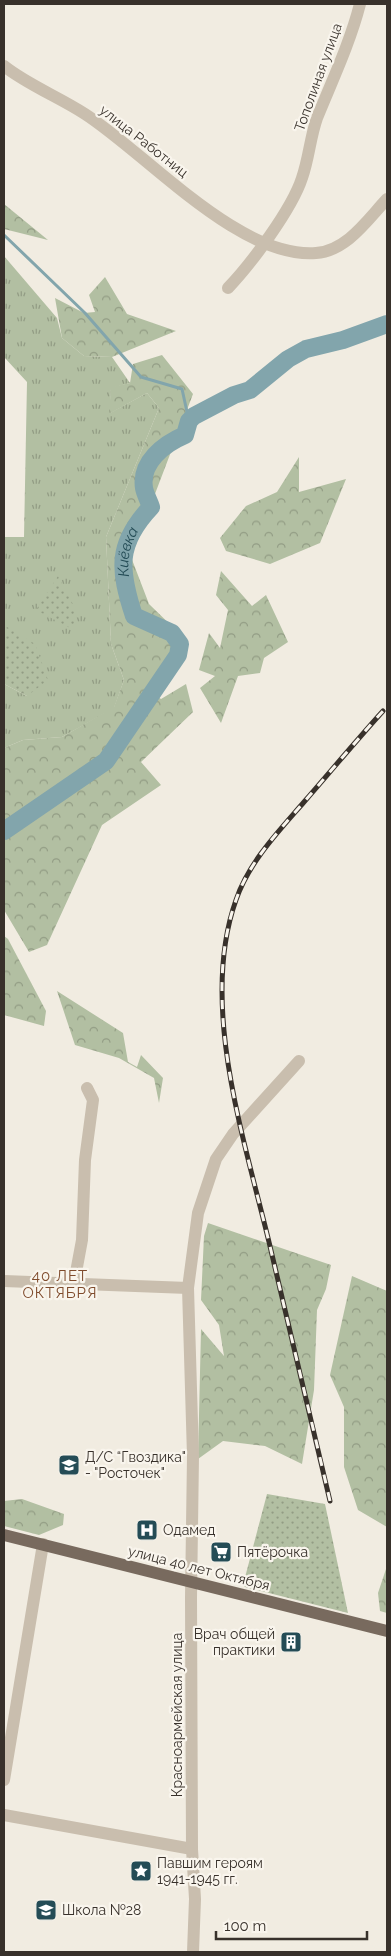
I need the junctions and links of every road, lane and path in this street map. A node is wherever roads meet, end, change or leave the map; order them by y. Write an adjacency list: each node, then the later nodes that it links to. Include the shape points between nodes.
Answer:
1 (360, 4): 4 (street, Тополиная улица, via 311,135 302,178)
2 (4, 66): 4 (street, улица Работниц, via 86,115 209,212)
3 (387, 199): 4 (street, улица Работниц, via 366,223 336,247 317,253 296,252)
4 (264, 243): 5 (street, Тополиная улица)
5 (228, 288)
6 (300, 1061): 10 (street, Красноармейская улица, via 233,1134 216,1158 198,1213)
7 (87, 1088): 9 (street, via 93,1100 85,1160 82,1240)
8 (4, 1280): 9 (street)
9 (74, 1283): 10 (street)
10 (188, 1288): 13 (street, Красноармейская улица, via 193,1456)
11 (4, 1535): 12 (main road, улица 40 лет Октября)
12 (43, 1544): 13 (main road, улица 40 лет Октября); 15 (street)
13 (192, 1581): 14 (main road, улица 40 лет Октября); 17 (street, Красноармейская улица)
14 (387, 1631)
15 (4, 1780)
16 (4, 1815): 17 (street)
17 (192, 1848): 18 (street, Красноармейская улица, via 195,1899)
18 (193, 1952)

